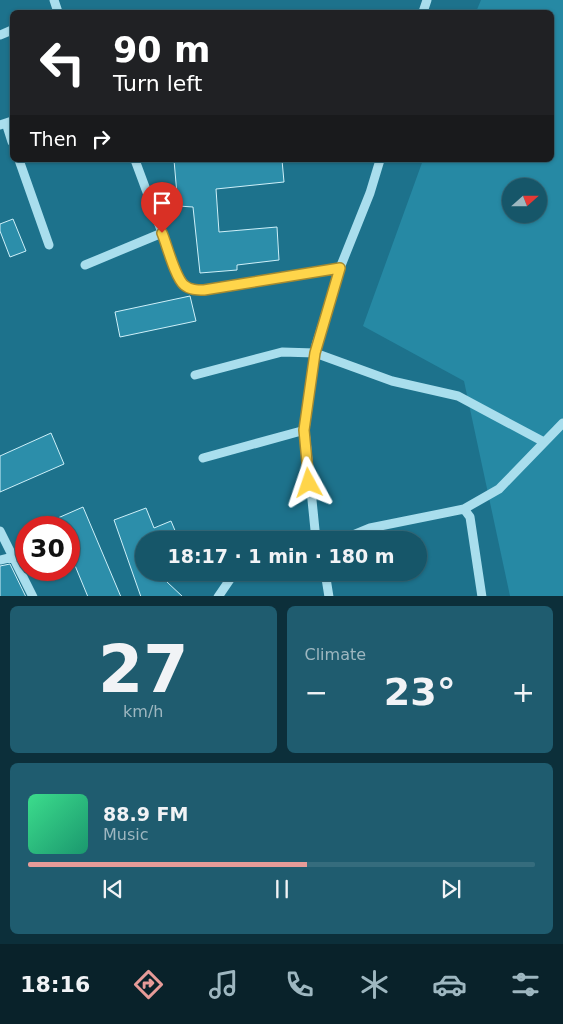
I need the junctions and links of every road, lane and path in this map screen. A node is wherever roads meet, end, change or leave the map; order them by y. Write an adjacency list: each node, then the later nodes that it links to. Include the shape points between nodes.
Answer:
1 (6, 123): 2 (street)
2 (10, 136)
3 (20, 162): 7 (street)
4 (137, 162): 6 (street)
5 (379, 162): 9 (street)
6 (162, 233): 8 (street); 9 (street, via 183,285 193,290)
7 (49, 245)
8 (85, 265)
9 (340, 268): 10 (street)
10 (315, 353): 11 (street, via 282,352); 13 (street); 14 (street, via 392,381 458,396)
11 (195, 375)
12 (563, 423): 14 (street)
13 (304, 430): 15 (street); 18 (street)
14 (544, 442): 16 (street, via 499,489)
15 (203, 458)
16 (464, 509): 19 (street); 27 (street, via 470,518)
17 (0, 531): 20 (street)
18 (315, 531)
19 (363, 531)
20 (13, 557): 21 (street); 24 (street)
21 (0, 560)
22 (229, 581): 25 (street)
23 (326, 581): 26 (street)
24 (33, 596)
25 (218, 596)
26 (329, 596)
27 (482, 596)

